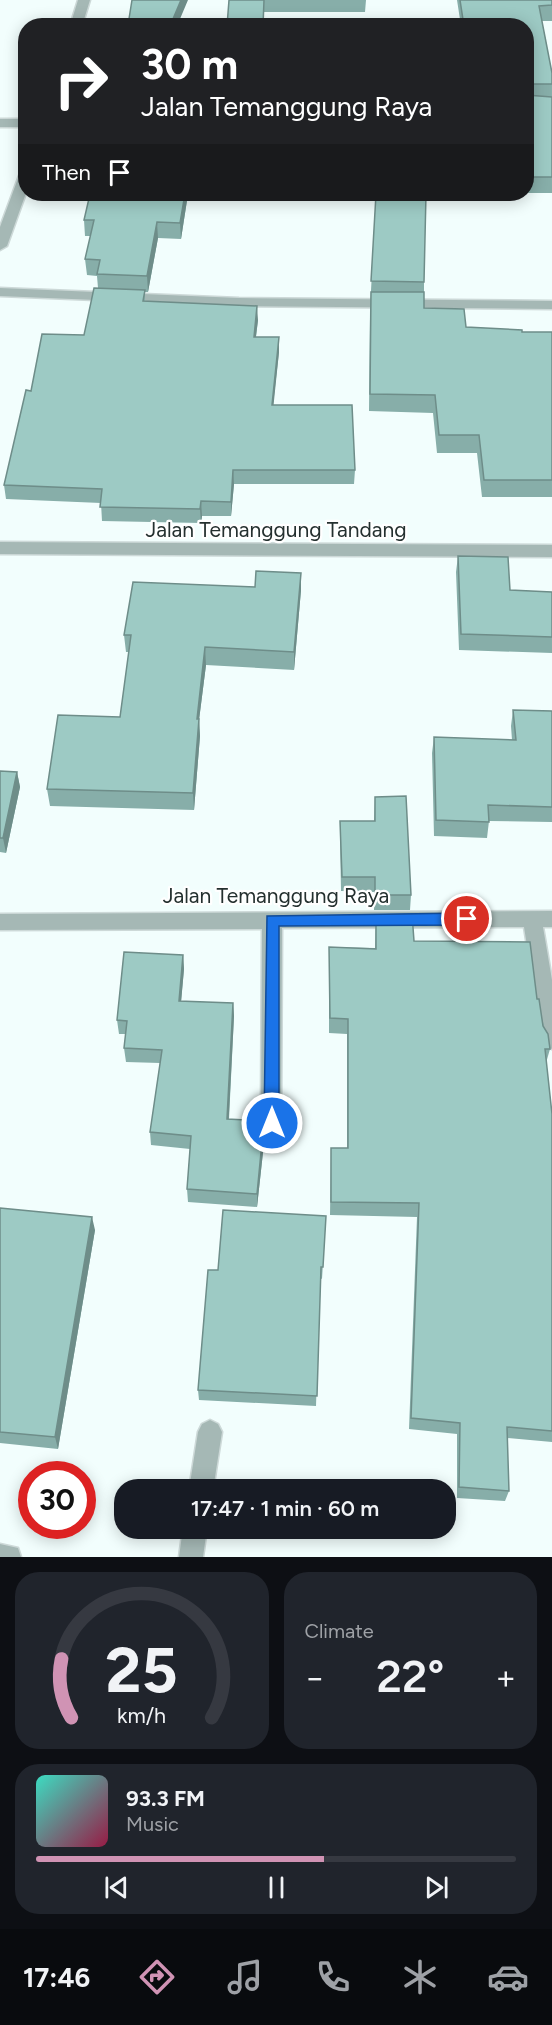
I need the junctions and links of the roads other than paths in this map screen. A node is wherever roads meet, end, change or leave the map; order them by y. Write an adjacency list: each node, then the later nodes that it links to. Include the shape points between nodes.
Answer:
1 (84, 0): 2 (street)
2 (78, 18)
3 (0, 123): 4 (street)
4 (18, 123)
5 (18, 195): 6 (street)
6 (0, 246)
7 (0, 292): 8 (street, via 251,302)
8 (552, 305)
9 (0, 549): 10 (street, Jalan Temanggung Tandang)
10 (552, 551)
11 (542, 919): 12 (street, Jalan Temanggung Raya); 14 (street)
12 (272, 920): 13 (street, Jalan Temanggung Raya); 15 (street)
13 (0, 922)
14 (552, 1040)
15 (272, 1123)
16 (210, 1432): 17 (street)
17 (203, 1479)
18 (193, 1539): 21 (street)
19 (0, 1556): 20 (street)
20 (9, 1557)
21 (191, 1557)

